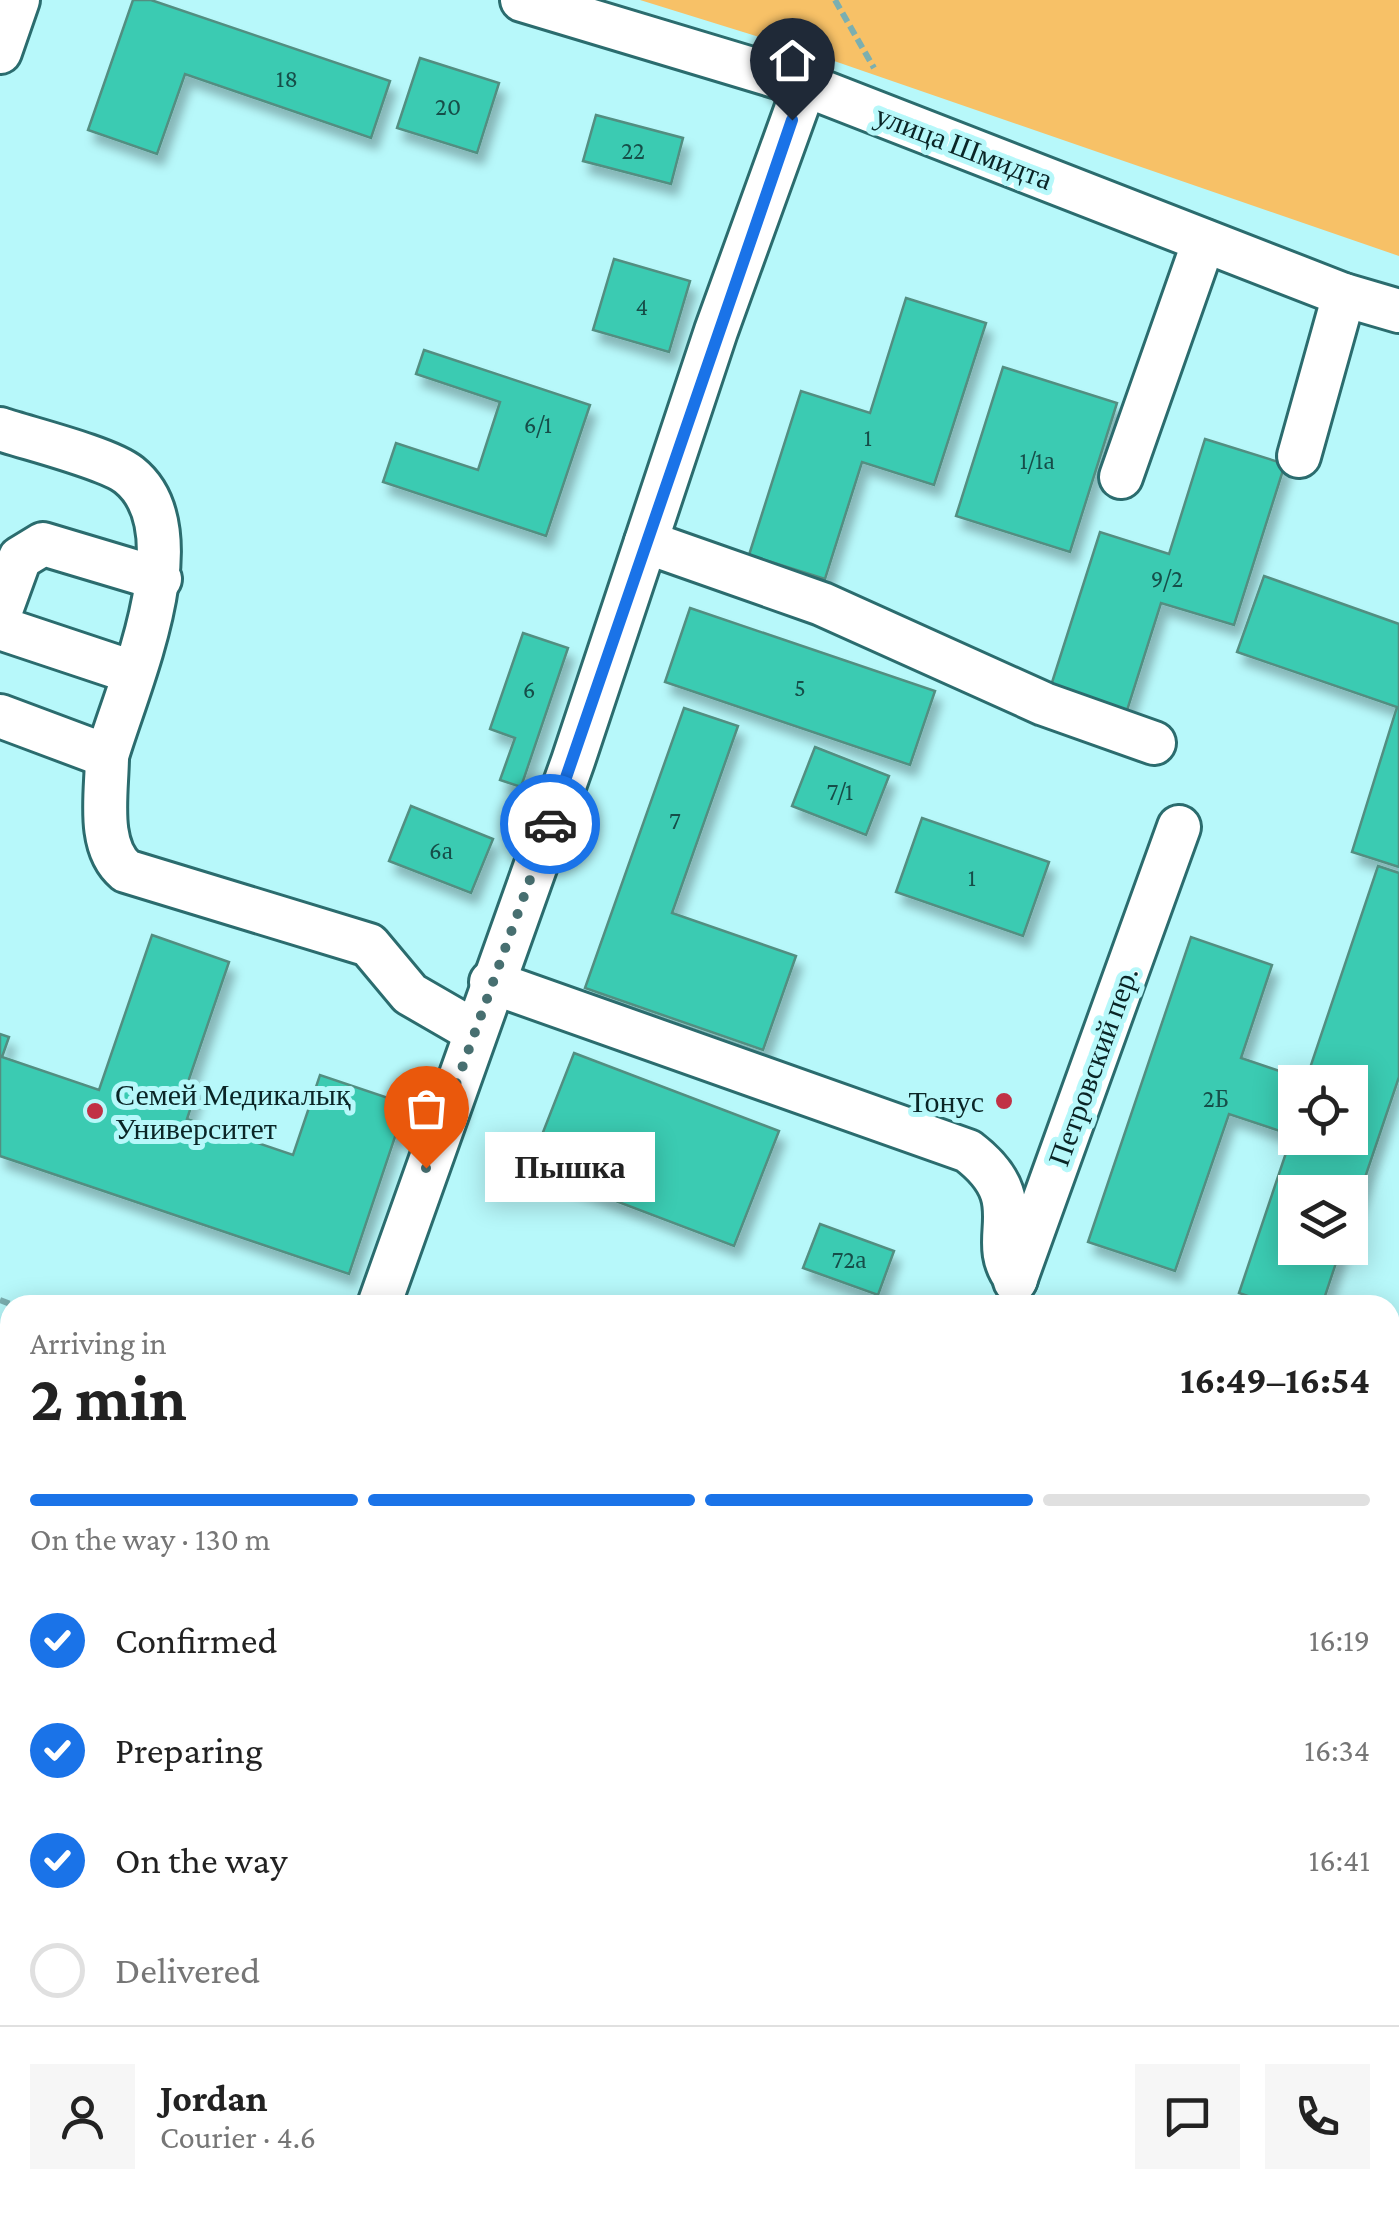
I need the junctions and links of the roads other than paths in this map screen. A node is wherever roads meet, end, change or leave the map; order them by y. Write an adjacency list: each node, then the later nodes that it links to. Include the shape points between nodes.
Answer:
1 (18, 0): 3 (street)
2 (522, 0): 4 (street, улица Шмидта)
3 (0, 52)
4 (804, 85): 5 (street, улица Шмидта); 11 (street)
5 (1204, 241): 6 (street, улица Шмидта); 10 (street)
6 (1344, 296): 7 (street, улица Шмидта); 9 (street)
7 (1399, 311)
8 (0, 429): 12 (street, via 126,472 142,487 158,527)
9 (1299, 456)
10 (1121, 477)
11 (646, 542): 17 (street, via 822,604 1044,704); 20 (street)
12 (160, 579): 13 (street, via 42,544 20,558); 15 (street)
13 (0, 613)
14 (0, 628): 15 (street)
15 (132, 672): 18 (street)
16 (0, 716): 18 (street)
17 (1154, 743)
18 (107, 756): 21 (street, via 107,838 112,860 126,872 369,945 410,994)
19 (1179, 827): 22 (street, Петровский пер.)
20 (491, 982): 21 (street); 22 (street, via 968,1151 992,1170 1004,1191)
21 (474, 1032): 23 (street)
22 (1011, 1292)
23 (382, 1295)

